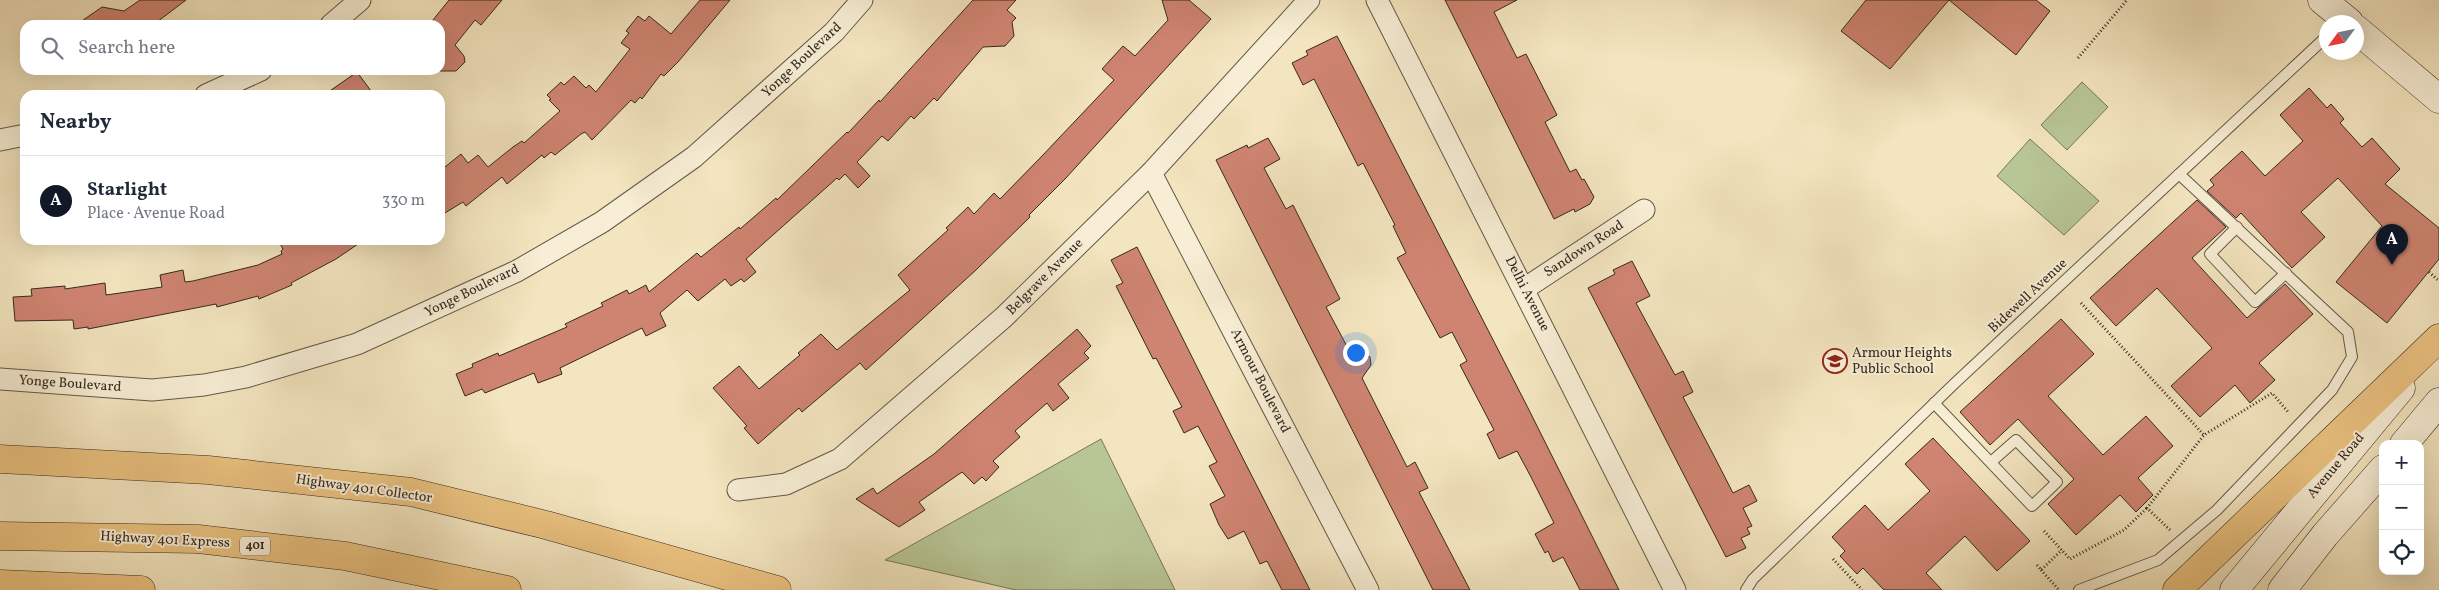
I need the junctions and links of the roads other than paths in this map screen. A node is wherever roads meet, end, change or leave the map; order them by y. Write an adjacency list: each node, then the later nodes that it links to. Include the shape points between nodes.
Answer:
1 (360, 0): 7 (street)
2 (862, 0): 23 (street, Yonge Boulevard, via 834,32 694,157 602,222 517,270 357,344 246,376 196,386 152,390)
3 (1309, 0): 15 (street, Belgrave Avenue)
4 (1377, 0): 20 (street, Delhi Avenue)
5 (2322, 0): 6 (main road)
6 (2334, 15)
7 (337, 20)
8 (2364, 42): 12 (main road)
9 (2319, 48): 16 (lane, Bidewell Avenue)
10 (250, 75): 11 (street)
11 (217, 90)
12 (2439, 99)
13 (20, 136): 14 (street)
14 (0, 140)
15 (1151, 173): 30 (street, Belgrave Avenue, via 1004,317 840,459 786,484); 36 (street, Armour Boulevard)
16 (2179, 174): 18 (lane); 25 (lane, Bidewell Avenue)
17 (1644, 210): 20 (street, Sandown Road)
18 (2236, 227): 19 (lane); 19 (lane, via 2210,254 2255,302)
19 (2286, 273): 39 (lane, via 2348,332 2352,357 2332,390 2217,510 2158,560)
20 (1524, 289): 37 (street, Delhi Avenue)
21 (2439, 338): 40 (highway)
22 (2439, 343): 41 (main road, Avenue Road)
23 (0, 379)
24 (2439, 402): 26 (main road)
25 (1934, 403): 28 (lane); 38 (lane, Bidewell Avenue, via 1753,579)
26 (2407, 440)
27 (0, 460): 35 (highway, Highway 401 Collector, via 208,470 411,492 546,524)
28 (1991, 462): 28 (lane, via 2016,440 2057,482 2032,506)
29 (2379, 474): 42 (main road)
30 (738, 490)
31 (0, 536): 34 (highway, Highway 401 Express / 401, via 198,539 345,556)
32 (0, 584): 33 (highway)
33 (141, 590)
34 (507, 590)
35 (777, 590)
36 (1368, 590)
37 (1675, 590)
38 (1746, 590)
39 (2079, 590)
40 (2177, 590)
41 (2234, 590)
42 (2282, 590)

